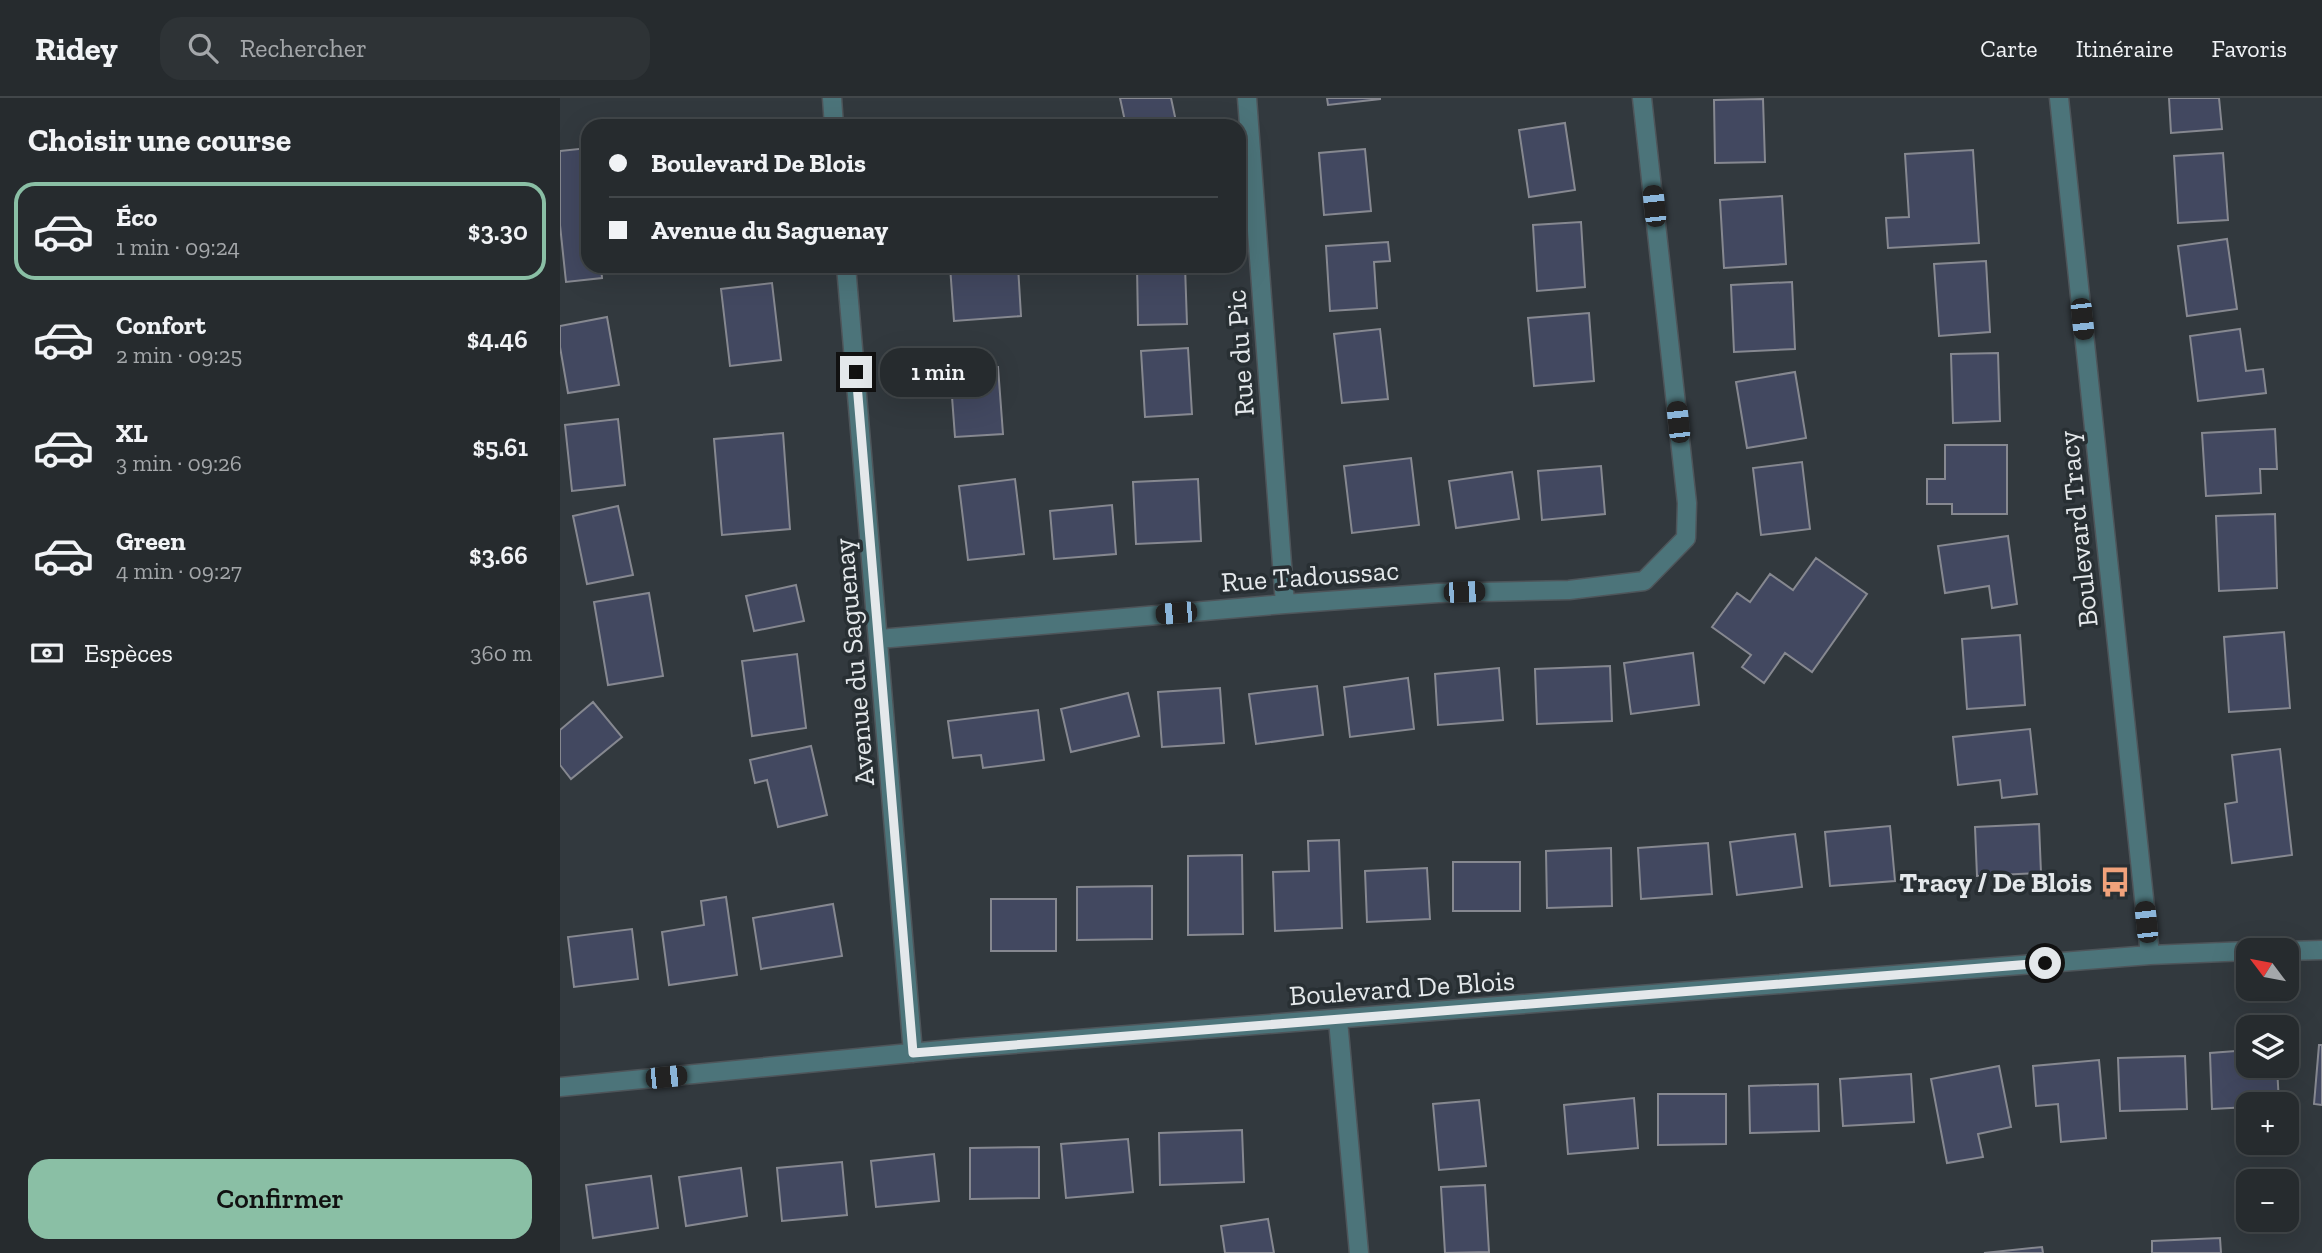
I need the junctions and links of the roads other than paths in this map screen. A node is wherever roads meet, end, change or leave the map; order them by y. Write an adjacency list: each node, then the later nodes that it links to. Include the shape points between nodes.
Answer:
1 (832, 98): 5 (street)
2 (1247, 98): 7 (street, Rue du Pic)
3 (1642, 98): 7 (street, Rue Tadoussac, via 1687,503 1686,538 1644,582)
4 (2059, 98): 12 (street, Boulevard Tracy)
5 (834, 119)
6 (847, 273): 8 (street, Avenue du Saguenay)
7 (1285, 604): 8 (street, Rue Tadoussac)
8 (879, 639): 14 (street, Avenue du Saguenay)
9 (2322, 950): 10 (street)
10 (2300, 951)
11 (2236, 952): 12 (street, Boulevard De Blois)
12 (2150, 955): 13 (street, Boulevard De Blois)
13 (1339, 1020): 14 (street, Boulevard De Blois); 16 (street)
14 (913, 1053): 15 (street, Boulevard De Blois)
15 (560, 1087)
16 (1359, 1253)

